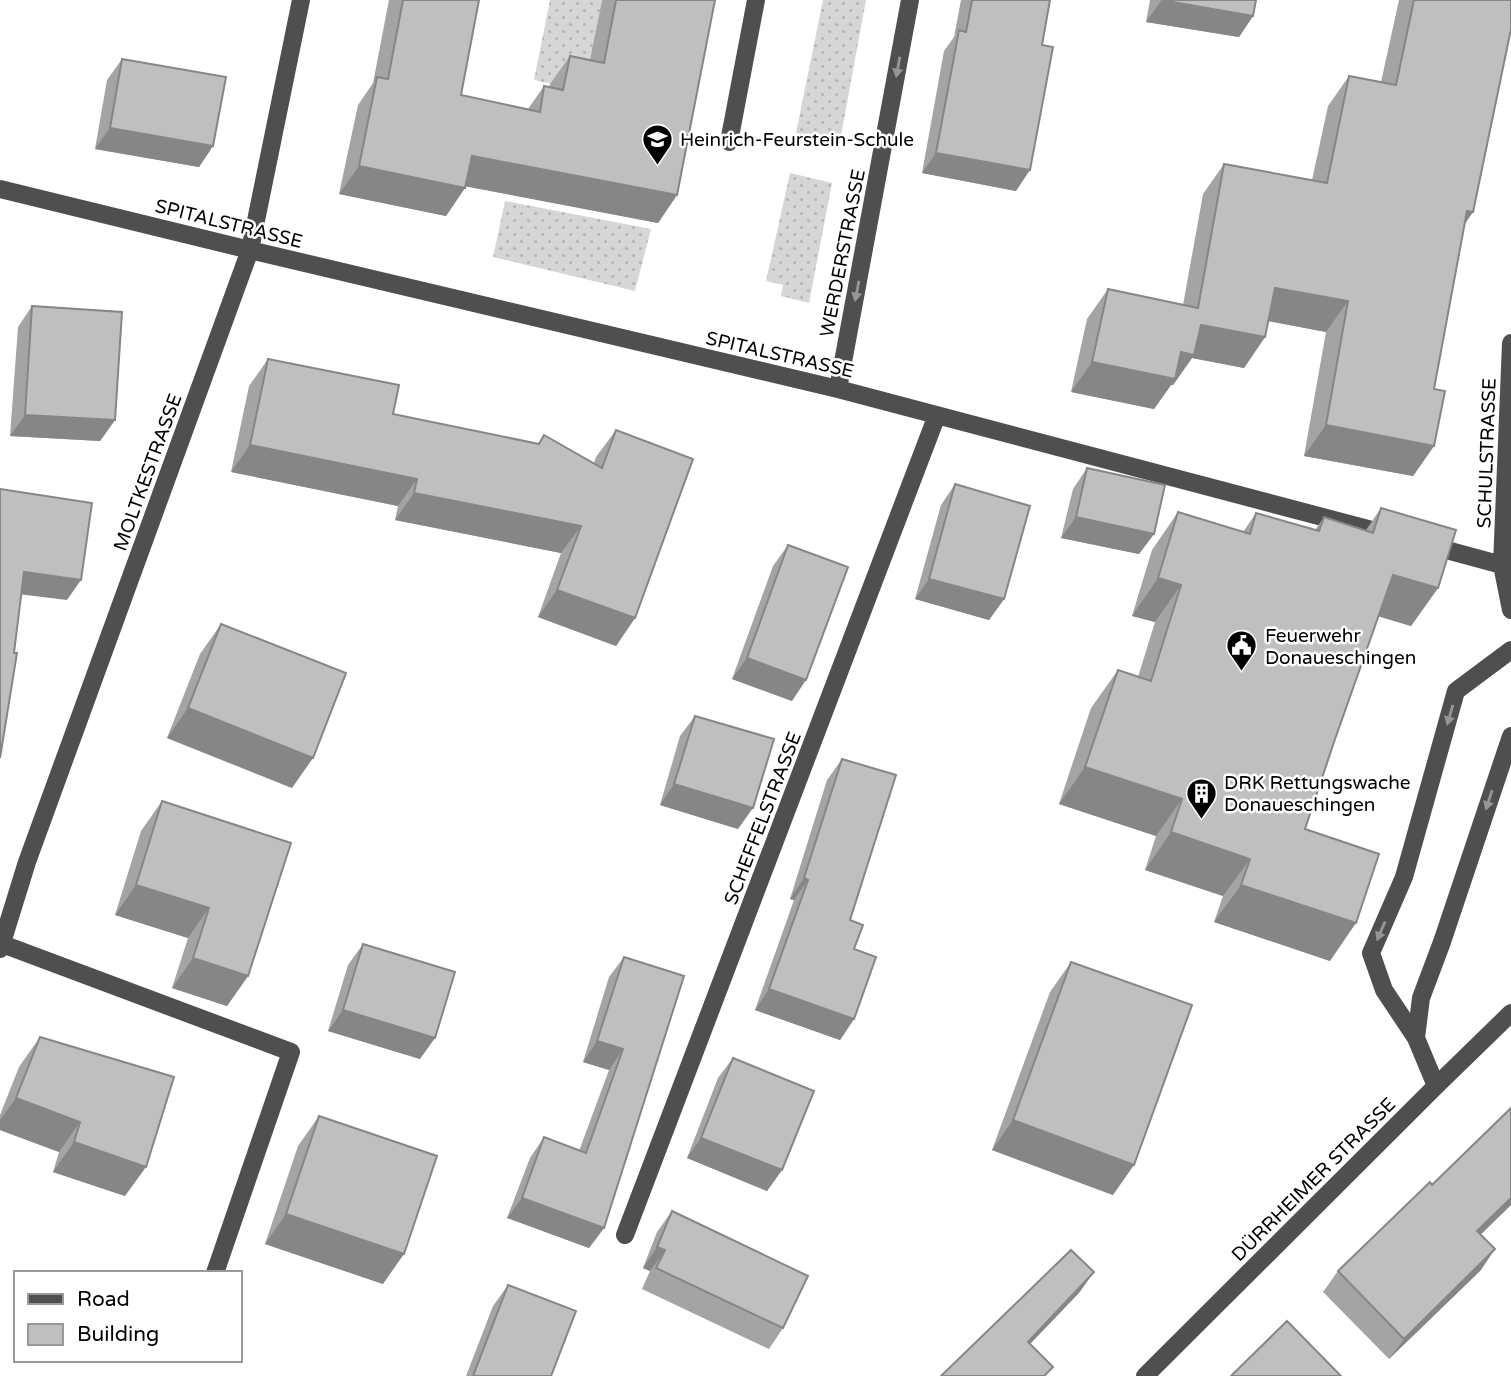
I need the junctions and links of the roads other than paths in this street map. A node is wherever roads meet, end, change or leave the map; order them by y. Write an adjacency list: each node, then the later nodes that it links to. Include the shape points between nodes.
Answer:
1 (301, 0): 6 (street, MOLTKESTRASSE)
2 (757, 0): 4 (street)
3 (910, 0): 8 (street, WERDERSTRASSE, one-way to 8)
4 (729, 142)
5 (0, 189): 6 (street, SPITALSTRASSE)
6 (250, 250): 8 (street, SPITALSTRASSE); 14 (street, MOLTKESTRASSE, via 27,862)
7 (1511, 343): 10 (street, SCHULSTRASSE)
8 (838, 389): 9 (street, SPITALSTRASSE)
9 (937, 415): 10 (street, SPITALSTRASSE); 18 (street, SCHEFFELSTRASSE)
10 (1503, 565): 11 (street)
11 (1511, 610)
12 (1511, 650): 16 (street, one-way to 16, via 1457,691 1404,877 1371,953 1384,990)
13 (1511, 736): 16 (street, one-way to 16, via 1421,998)
14 (1, 947): 19 (street, via 291,1052)
15 (1511, 1013): 17 (street, DÜRRHEIMER STRASSE)
16 (1416, 1038): 17 (street)
17 (1436, 1086): 20 (street, DÜRRHEIMER STRASSE)
18 (625, 1235)
19 (216, 1271)
20 (1145, 1376)

